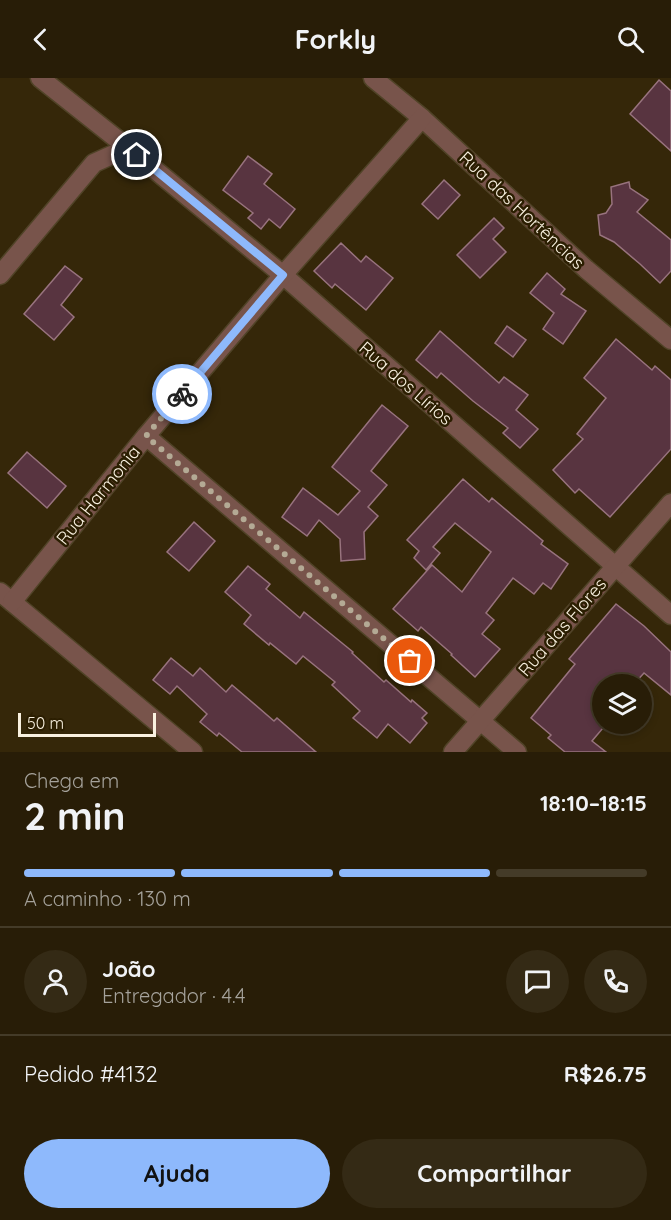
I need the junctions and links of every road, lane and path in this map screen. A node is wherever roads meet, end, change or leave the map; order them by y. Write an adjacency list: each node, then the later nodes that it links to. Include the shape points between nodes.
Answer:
1 (40, 78): 4 (street, Rua dos Lírios)
2 (373, 78): 3 (street, Rua das Hortências)
3 (422, 118): 6 (street, Rua Harmonia); 7 (street, Rua das Hortências, via 586,269)
4 (137, 155): 5 (street, via 114,154 94,164); 6 (street, Rua dos Lírios)
5 (0, 275)
6 (283, 275): 8 (street, Rua Harmonia); 10 (street, Rua dos Lírios)
7 (671, 340)
8 (146, 436): 11 (street, Rua Harmonia); 13 (street)
9 (671, 503): 10 (street, Rua das Flores)
10 (616, 567): 12 (street, Rua dos Lírios); 13 (street, Rua das Flores)
11 (6, 597): 14 (street)
12 (671, 615)
13 (480, 721): 15 (street, Rua das Flores); 16 (street)
14 (193, 752)
15 (453, 752)
16 (517, 752)

